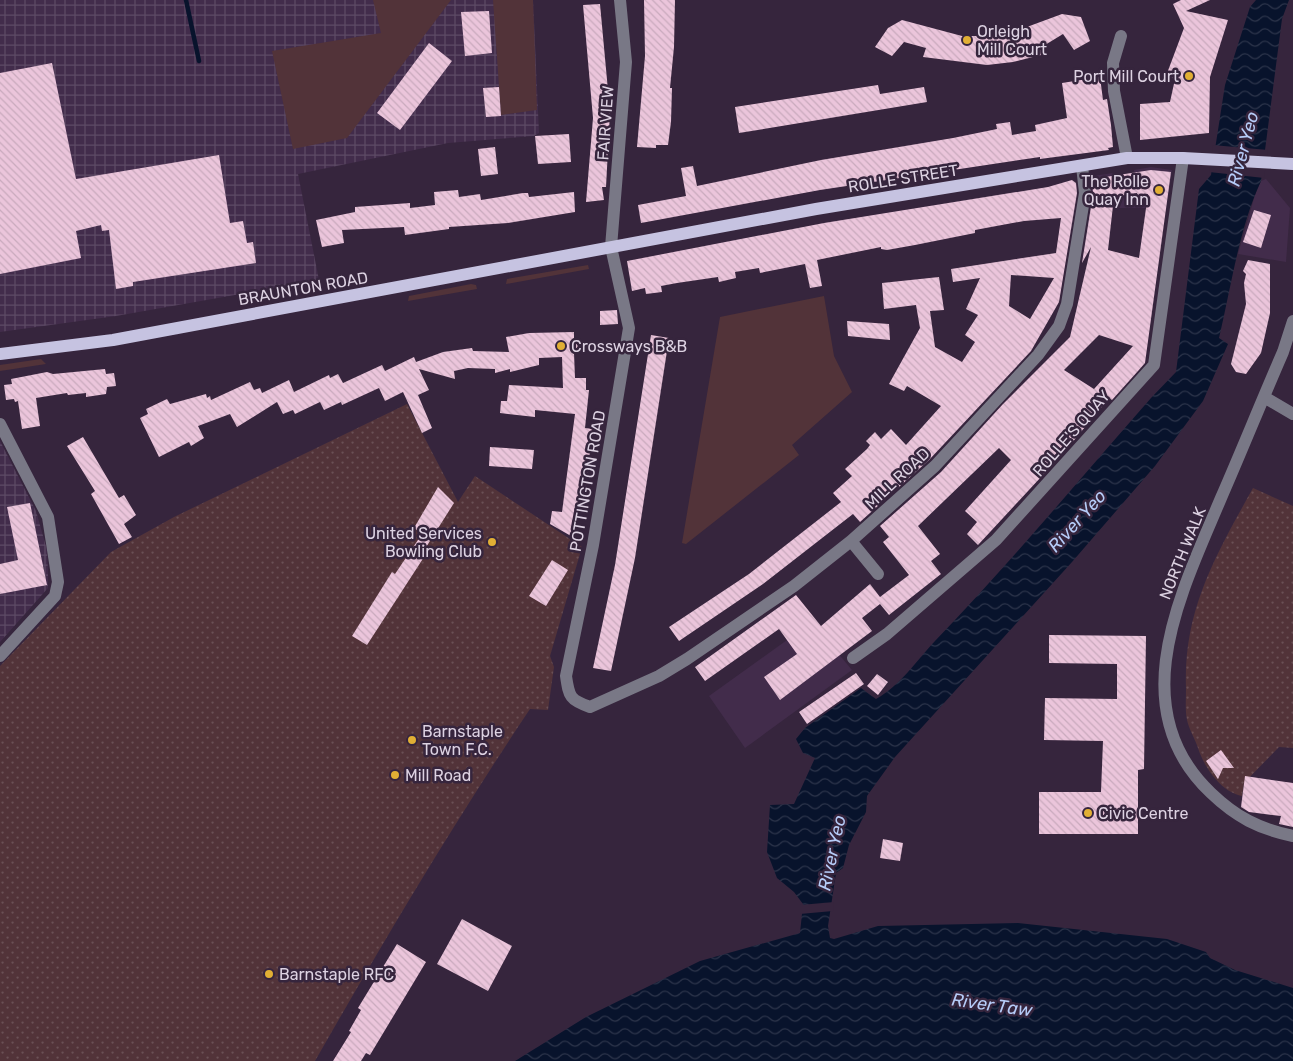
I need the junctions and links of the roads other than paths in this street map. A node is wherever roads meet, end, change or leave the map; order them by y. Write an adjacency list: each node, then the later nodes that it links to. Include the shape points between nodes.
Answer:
1 (620, 0): 7 (street, FAIR VIEW, via 626,62)
2 (1121, 36): 3 (street, via 1113,63 1114,91)
3 (1127, 158): 4 (main road, ROLLE STREET); 6 (main road, ROLLE STREET)
4 (1182, 158): 5 (main road, ROLLE STREET); 16 (street, ROLLE'S QUAY, via 1154,365 996,540 887,634)
5 (1292, 165)
6 (1082, 166): 7 (main road, ROLLE STREET, via 826,207); 13 (street, MILL ROAD, via 1085,193 1071,282 1055,332 1038,356 934,466)
7 (611, 247): 9 (main road, BRAUNTON ROAD, via 121,338); 17 (street, POTTINGTON ROAD, via 629,328 593,545 566,676 569,694 576,702)
8 (1293, 321): 10 (street, NORTH WALK)
9 (0, 354)
10 (1264, 397): 11 (street); 18 (street, NORTH WALK, via 1178,600 1164,668 1166,700 1168,724 1176,745 1198,781 1230,812 1255,825)
11 (1293, 414)
12 (0, 424): 15 (street, via 48,518 58,582 55,596)
13 (851, 541): 14 (street); 17 (street, MILL ROAD, via 794,586 659,676)
14 (878, 574)
15 (0, 656)
16 (854, 658)
17 (590, 707)
18 (1293, 836)

